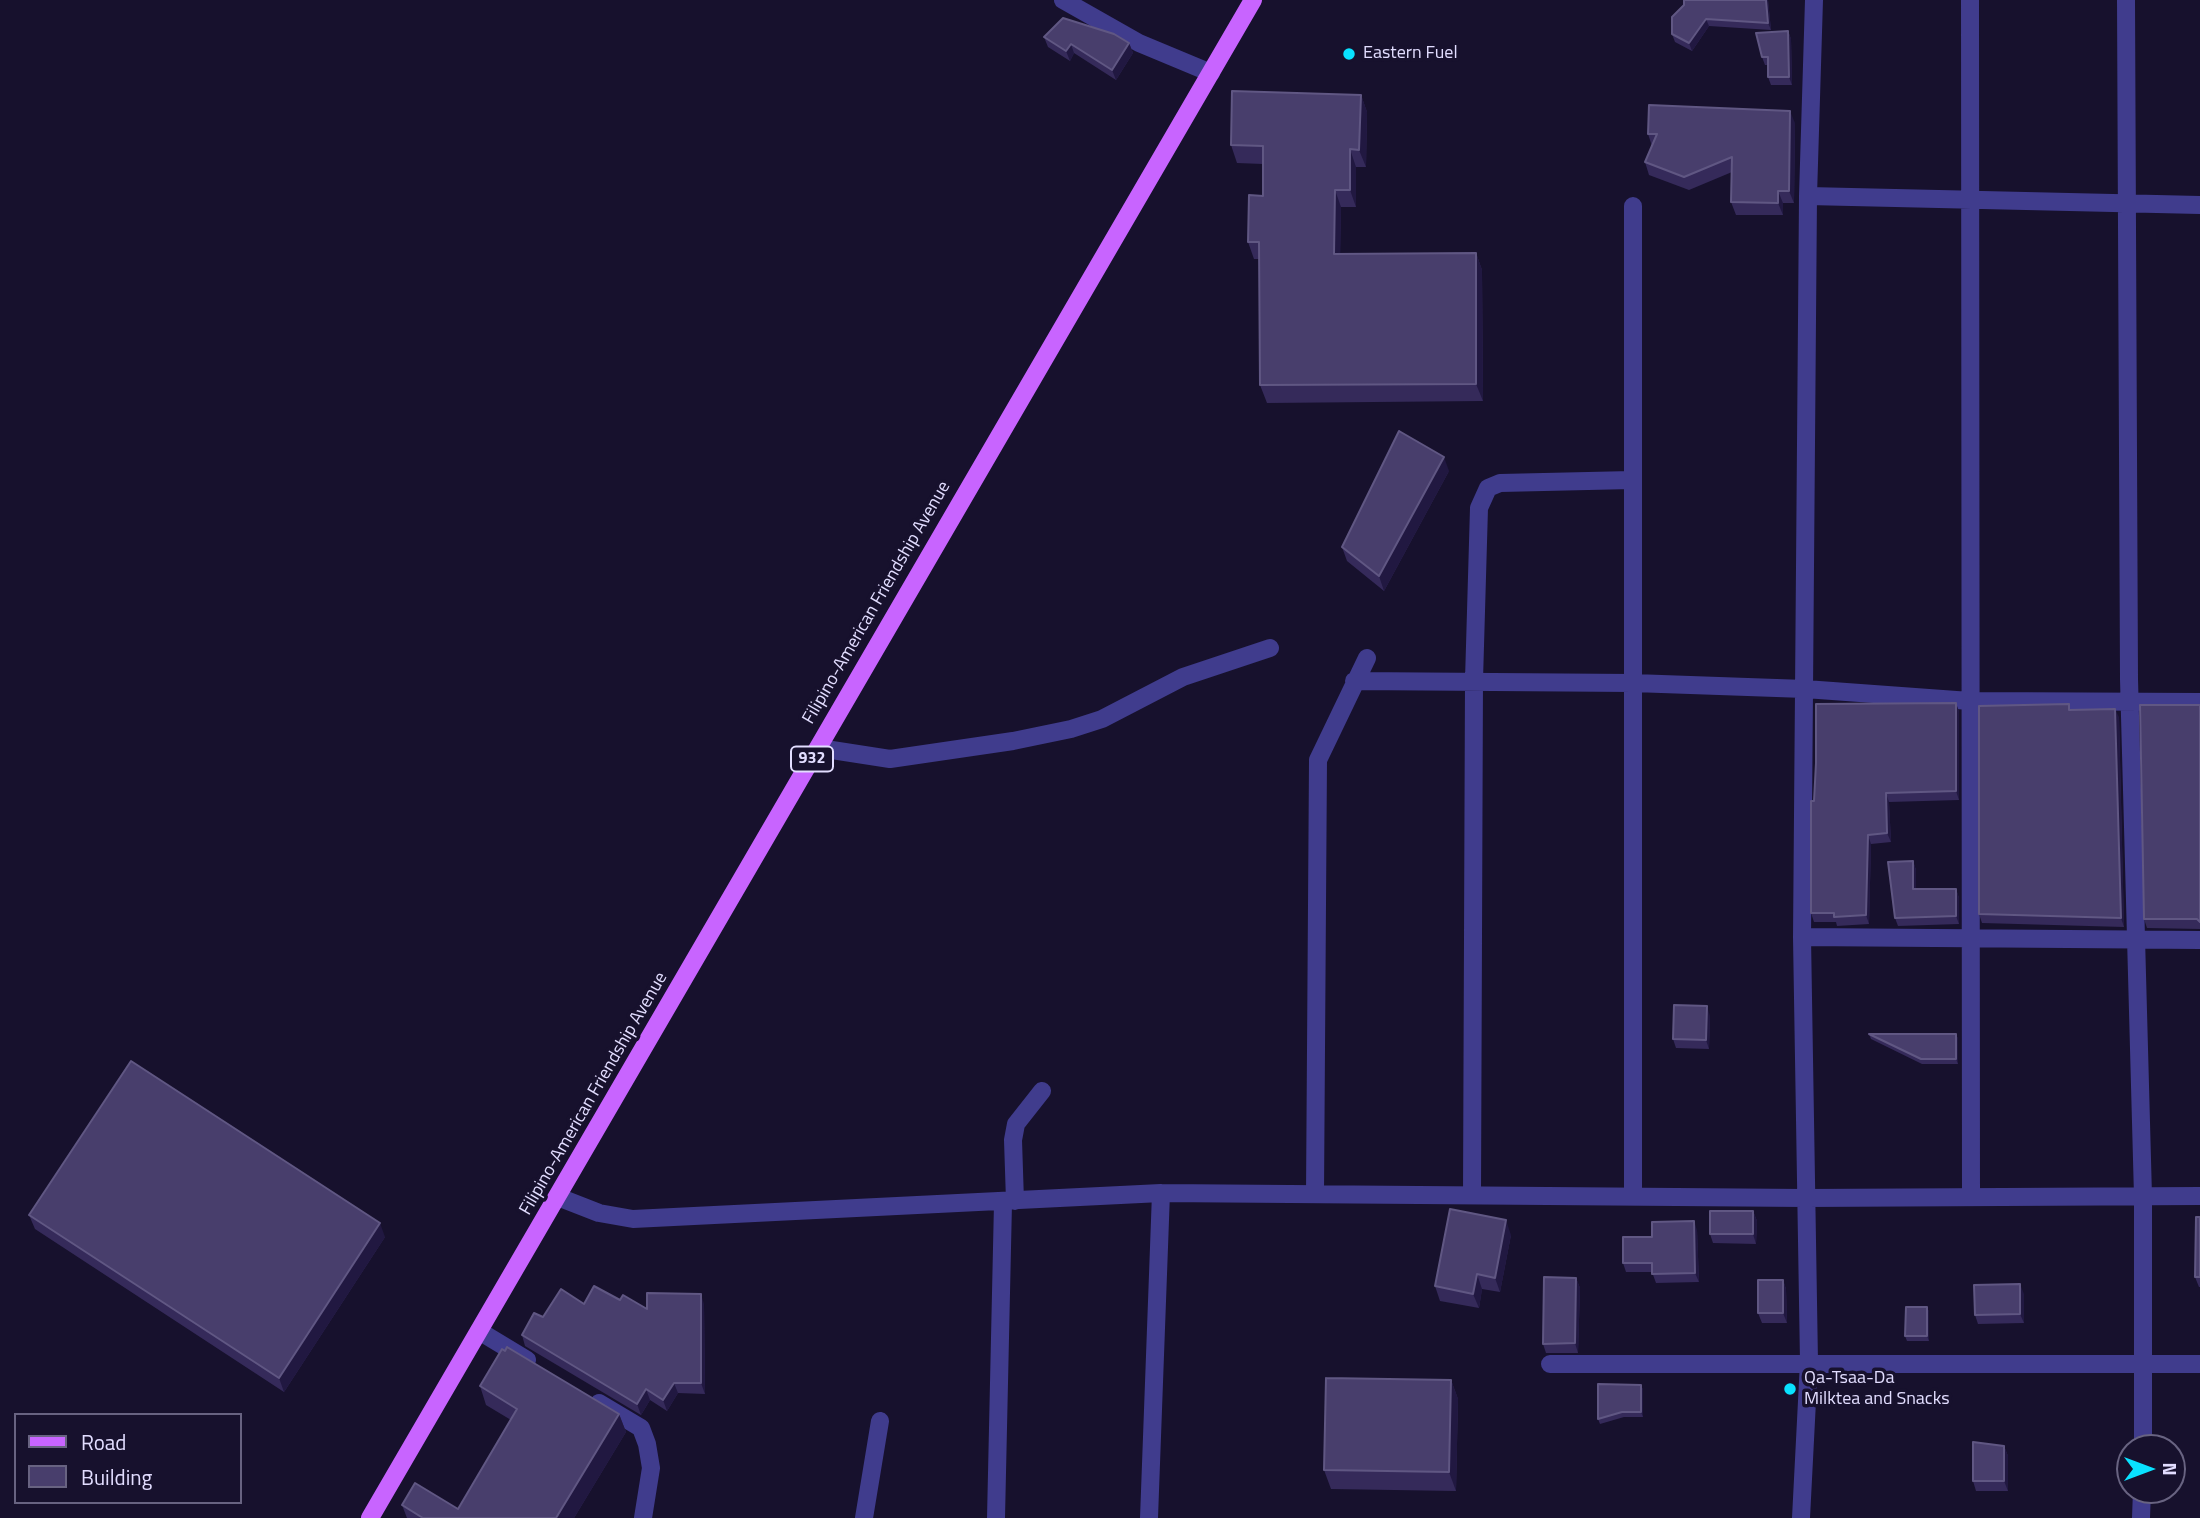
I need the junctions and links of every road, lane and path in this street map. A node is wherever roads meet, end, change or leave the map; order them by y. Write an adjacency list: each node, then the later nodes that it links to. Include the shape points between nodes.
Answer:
1 (1063, 0): 6 (street, via 1139,43)
2 (1253, 0): 6 (main road, Filipino-American Friendship Avenue / 932)
3 (1814, 0): 7 (street)
4 (1970, 0): 8 (street)
5 (2126, 0): 9 (street)
6 (1210, 74): 22 (main road, Filipino-American Friendship Avenue / 932)
7 (1808, 196): 8 (street); 18 (street)
8 (1970, 200): 9 (street); 19 (street)
9 (2129, 205): 10 (street); 21 (street)
10 (2200, 205)
11 (1633, 206): 12 (street)
12 (1632, 480): 15 (street, via 1520,482 1488,488 1479,508); 17 (street)
13 (1270, 648): 22 (street, via 1183,677 1102,719 1071,729 890,759)
14 (1367, 657): 16 (street)
15 (1474, 680): 16 (street); 17 (street); 30 (street)
16 (1354, 681): 29 (street, via 1318,760)
17 (1633, 683): 18 (street); 31 (street)
18 (1805, 689): 19 (street); 23 (street)
19 (1969, 701): 21 (street); 24 (street)
20 (2200, 702): 21 (street)
21 (2130, 703): 25 (street)
22 (819, 748): 35 (main road, Filipino-American Friendship Avenue / 932)
23 (1802, 937): 24 (street); 36 (street)
24 (1971, 940): 25 (street); 32 (street)
25 (2137, 940): 26 (street); 33 (street)
26 (2200, 940)
27 (1042, 1091): 37 (street, via 1016,1124)
28 (1161, 1193): 29 (street); 37 (street); 51 (street)
29 (1315, 1194): 30 (street)
30 (1472, 1194): 31 (street)
31 (1633, 1194): 36 (street)
32 (1971, 1195): 33 (street); 36 (street)
33 (2143, 1196): 34 (street); 41 (street)
34 (2200, 1196)
35 (558, 1197): 37 (street, via 599,1213 633,1219); 38 (main road, Filipino-American Friendship Avenue / 932)
36 (1805, 1198): 39 (street)
37 (1009, 1202): 50 (street)
38 (479, 1331): 43 (street); 47 (main road, Filipino-American Friendship Avenue / 932)
39 (1809, 1362): 40 (street); 41 (street); 52 (street)
40 (1550, 1364)
41 (2145, 1364): 42 (street); 46 (street)
42 (2200, 1364)
43 (539, 1367)
44 (586, 1395): 48 (street, via 641,1428 651,1468)
45 (880, 1420): 49 (street)
46 (2143, 1434)
47 (370, 1518)
48 (643, 1518)
49 (864, 1518)
50 (996, 1518)
51 (1149, 1518)
52 (1801, 1518)

